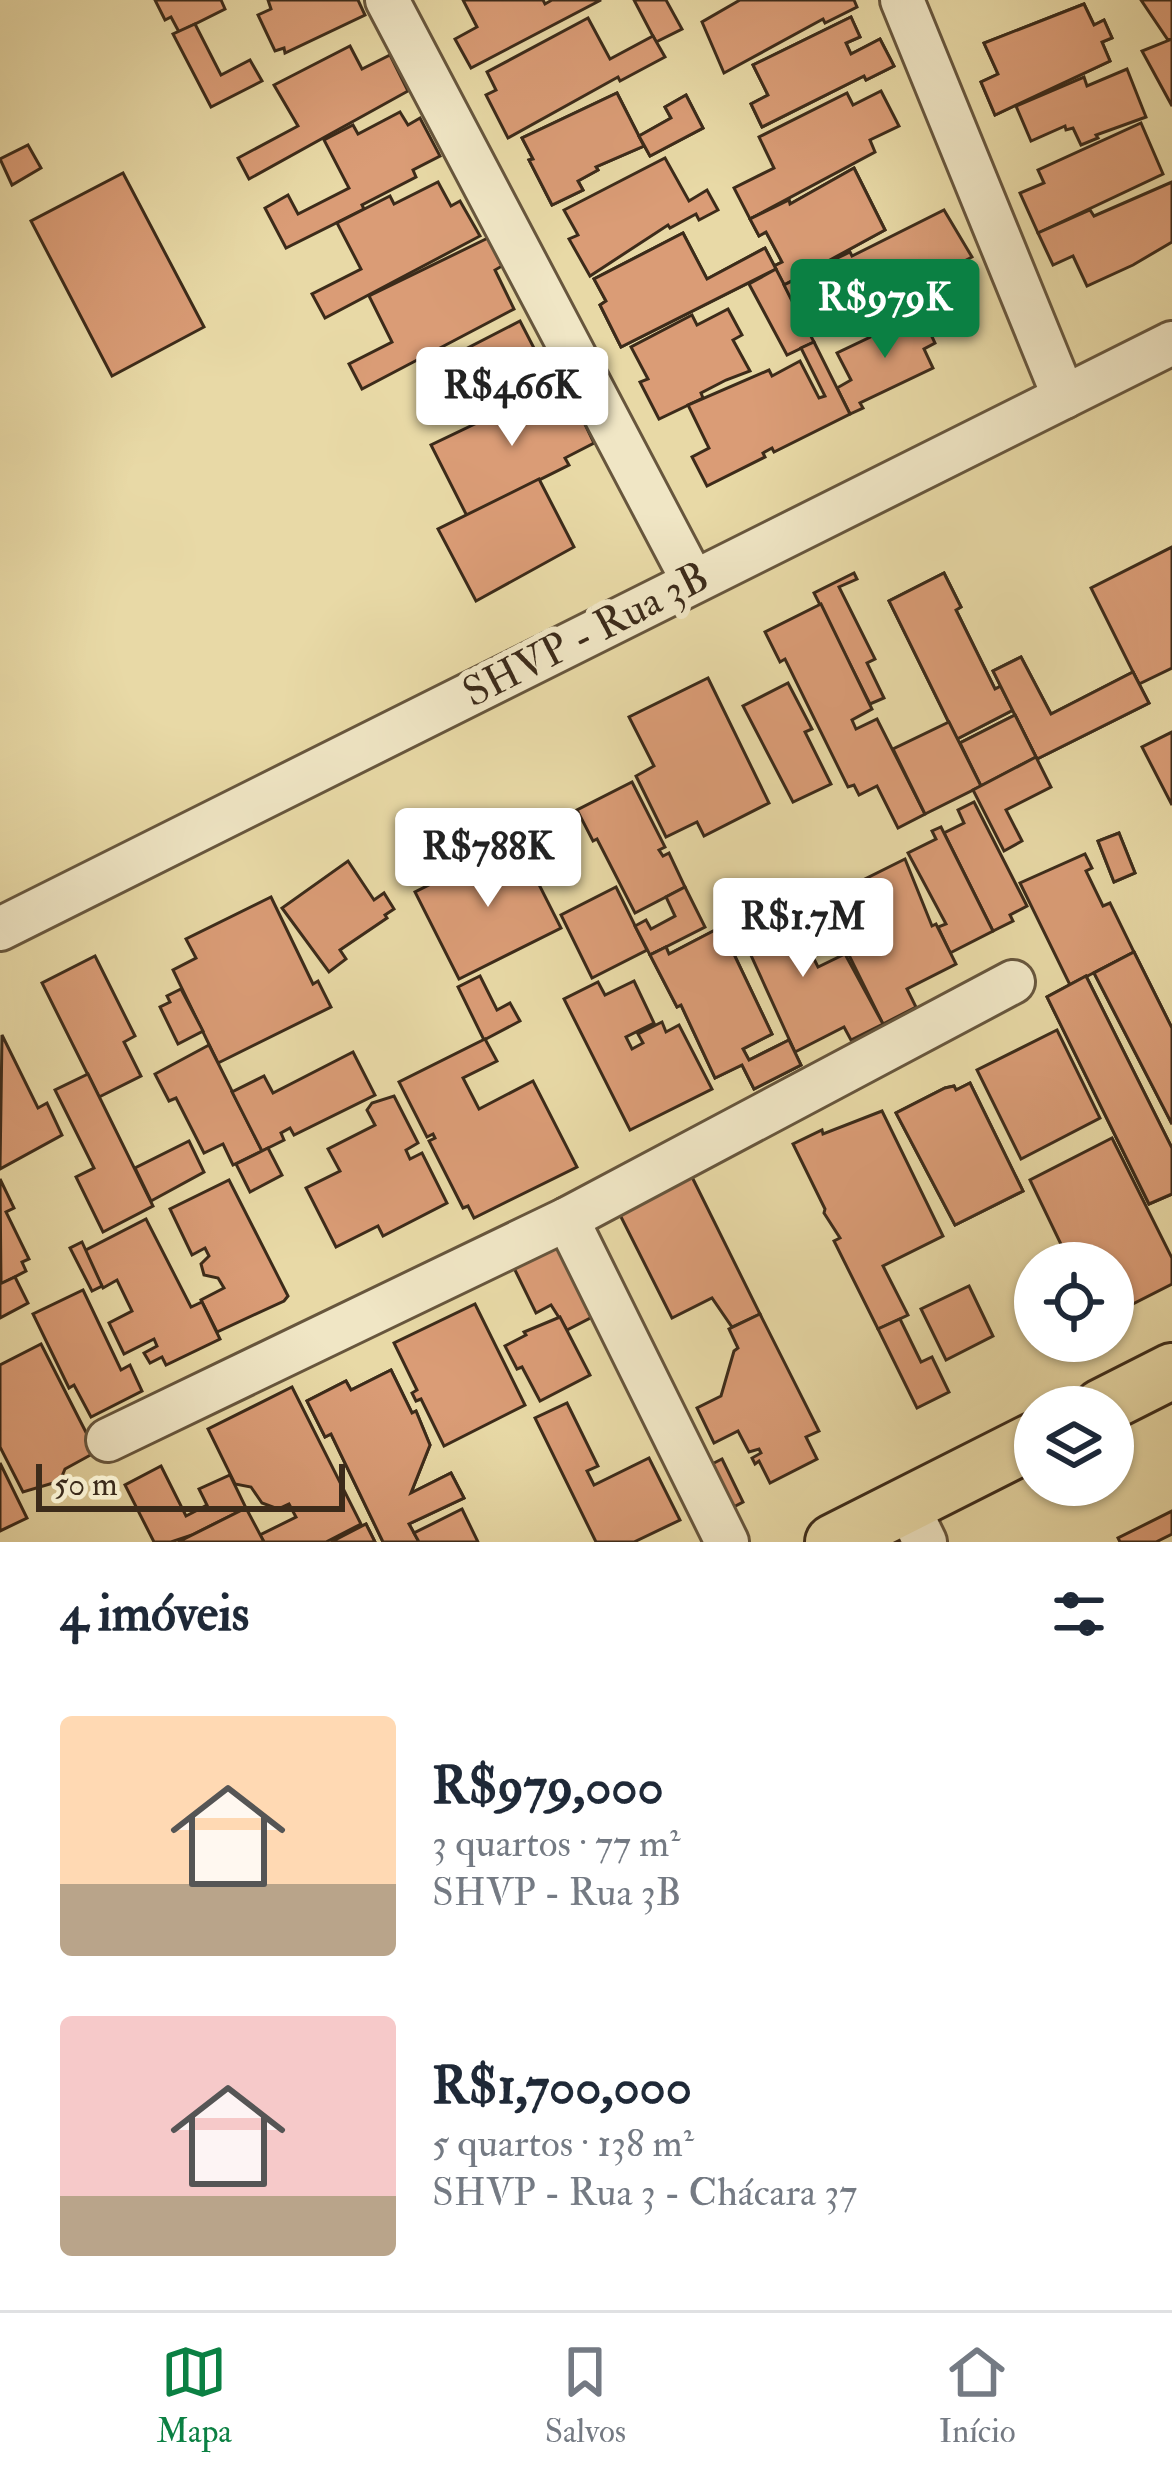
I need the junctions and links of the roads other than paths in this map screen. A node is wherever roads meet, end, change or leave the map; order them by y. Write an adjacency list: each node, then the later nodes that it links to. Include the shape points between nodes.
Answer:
1 (387, 0): 5 (street)
2 (902, 0): 4 (street)
3 (1172, 343): 4 (street, SHVP - Rua 3B)
4 (1064, 397): 5 (street, SHVP - Rua 3B)
5 (693, 581): 6 (street, SHVP - Rua 3B)
6 (0, 928)
7 (1013, 982): 8 (street)
8 (567, 1219): 11 (street); 14 (street)
9 (1172, 1371): 10 (main road)
10 (1134, 1390)
11 (108, 1440)
12 (1014, 1455): 13 (main road)
13 (916, 1524): 15 (main road)
14 (727, 1542)
15 (833, 1542)

